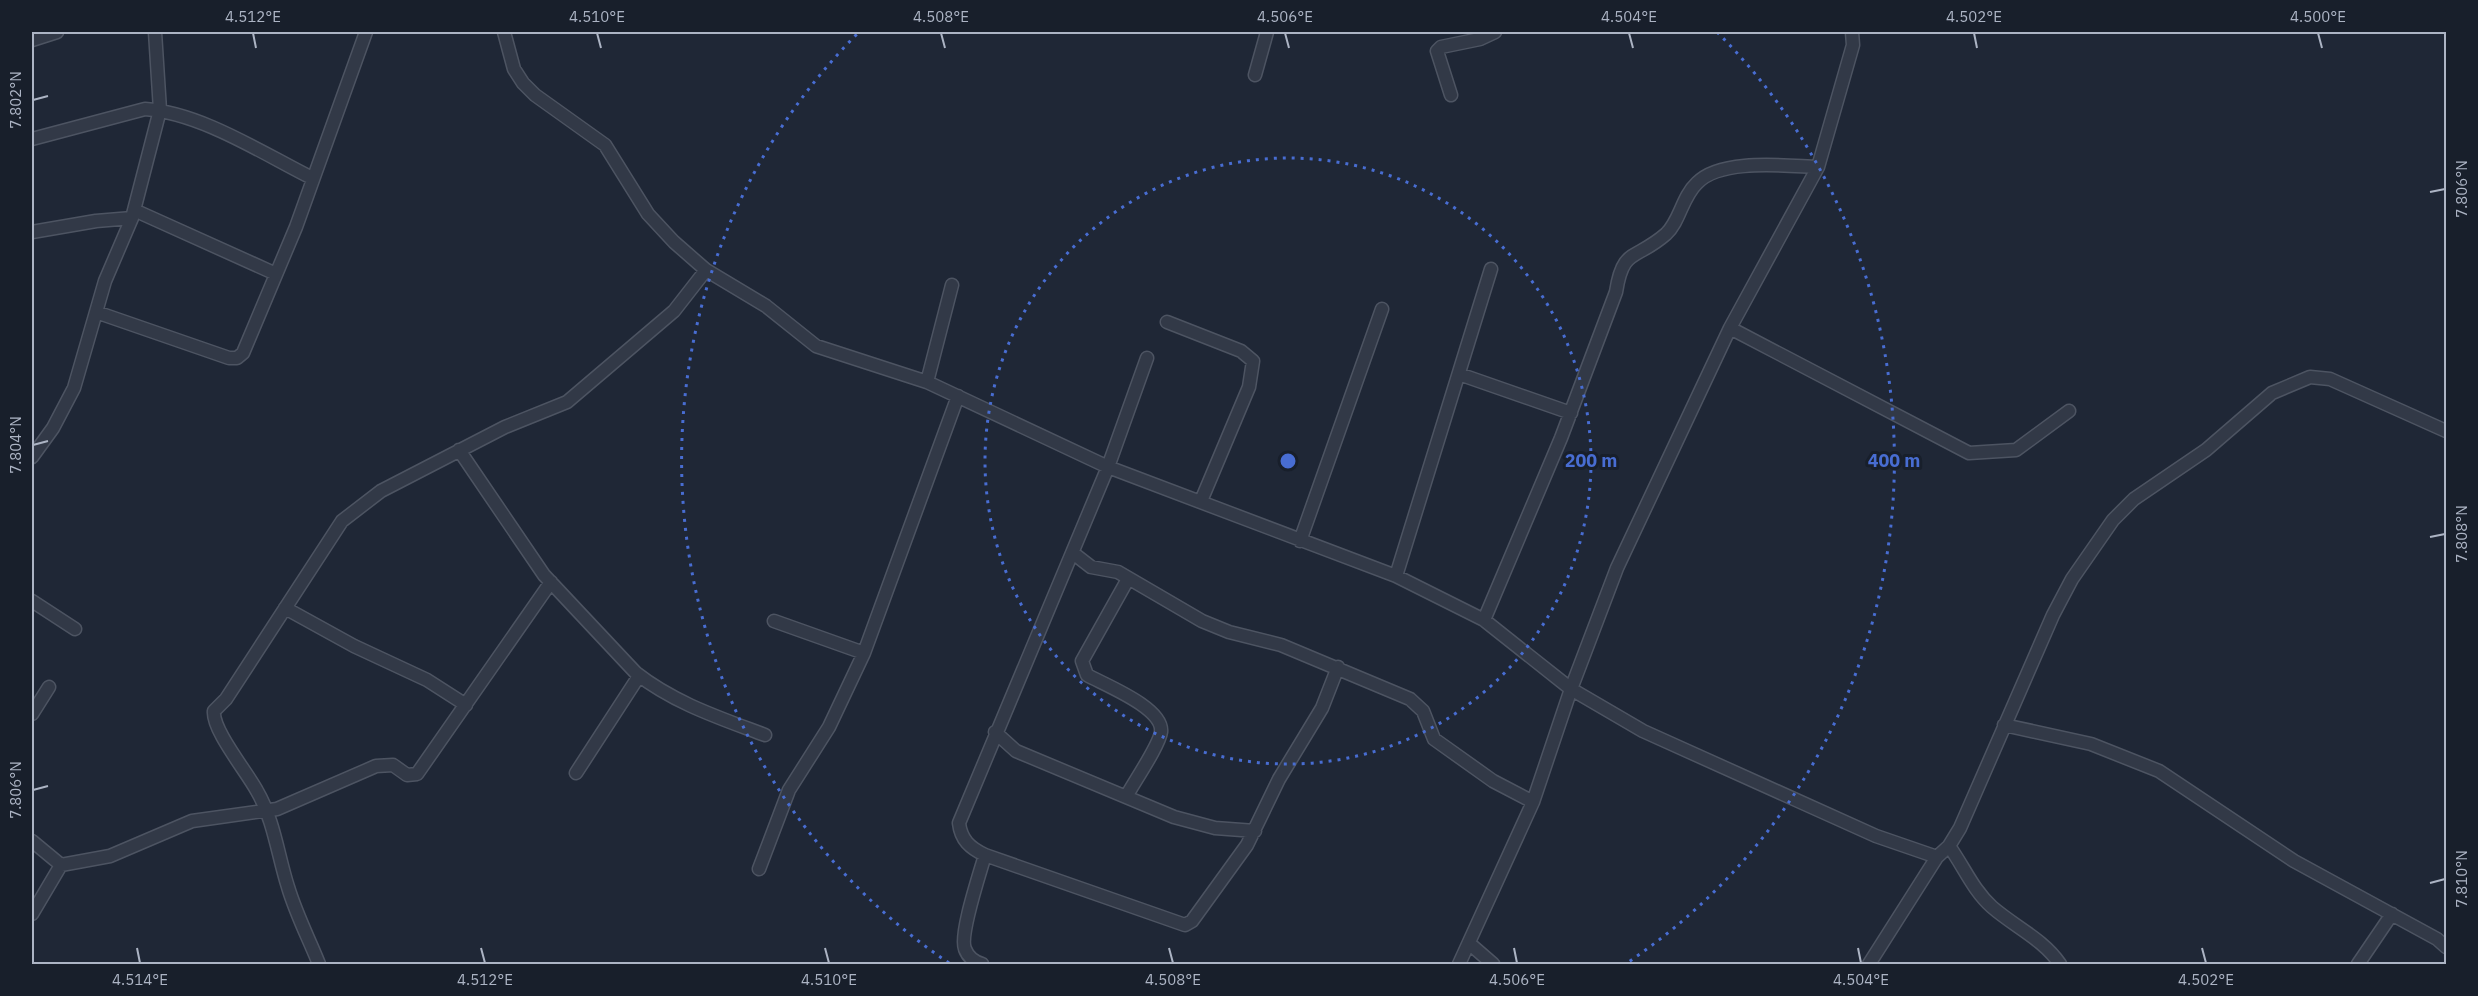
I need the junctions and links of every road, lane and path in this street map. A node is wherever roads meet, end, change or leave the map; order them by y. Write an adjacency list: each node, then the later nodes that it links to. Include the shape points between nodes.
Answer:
1 (57, 32): 8 (street)
2 (154, 32): 11 (street)
3 (366, 32): 14 (street)
4 (504, 32): 18 (street, via 514,69 523,83 605,145 648,214)
5 (1267, 32): 9 (street)
6 (1495, 32): 10 (street, via 1437,51)
7 (1852, 32): 13 (street, via 1853,45)
8 (32, 40)
9 (1254, 75)
10 (1451, 94)
11 (160, 110): 12 (street, via 145,109); 14 (street, via 226,135); 15 (street)
12 (32, 139)
13 (1818, 167): 24 (street); 30 (street, via 1735,167 1698,182 1683,201 1670,230 1649,249 1625,259)
14 (312, 178): 19 (street)
15 (133, 214): 16 (street); 19 (street); 22 (street)
16 (32, 232)
17 (1491, 269): 26 (street)
18 (706, 270): 27 (street, via 766,306 816,346); 32 (street, via 674,311 567,402)
19 (276, 274): 22 (street, via 243,353 237,358)
20 (952, 285): 27 (street)
21 (1382, 309): 36 (street)
22 (96, 312): 33 (street, via 74,388)
23 (1167, 322): 35 (street, via 1241,351 1253,361 1249,387)
24 (1730, 328): 29 (street, via 1969,453 2016,450); 50 (street, via 1617,568)
25 (1148, 358): 34 (street)
26 (1459, 374): 30 (street); 38 (street)
27 (927, 382): 28 (street)
28 (958, 396): 34 (street); 46 (street)
29 (2069, 411)
30 (1571, 413): 43 (street)
31 (2446, 431): 53 (street, via 2330,379 2310,376 2272,393 2206,450 2134,499 2113,520 2072,579)
32 (459, 450): 40 (street); 42 (street, via 381,491 342,521)
33 (32, 457)
34 (1108, 467): 35 (street); 37 (street)
35 (1201, 501): 36 (street)
36 (1300, 541): 38 (street)
37 (1072, 552): 39 (street, via 1091,567 1118,572); 54 (street)
38 (1396, 576): 43 (street)
39 (1128, 579): 47 (street, via 1211,625); 57 (street, via 1082,661 1087,675 1136,701 1160,722 1160,735)
40 (551, 582): 48 (street); 51 (street)
41 (32, 601): 45 (street)
42 (285, 608): 51 (street, via 427,680); 59 (street, via 226,699 214,711 213,719)
43 (1484, 620): 50 (street)
44 (774, 621): 46 (street)
45 (75, 629)
46 (864, 653): 66 (street, via 829,727 789,790)
47 (1338, 667): 58 (street, via 1410,699 1423,711 1434,739 1493,781); 60 (street, via 1322,708 1279,779)
48 (639, 676): 55 (street, via 688,705); 56 (street)
49 (50, 687): 52 (street)
50 (1571, 689): 58 (street); 64 (street, via 1643,731 1876,836)
51 (466, 705): 59 (street, via 417,774 407,775 393,765 376,766)
52 (32, 714)
53 (2004, 725): 62 (street); 68 (street, via 2091,744 2160,771 2294,861)
54 (995, 732): 57 (street, via 1016,751); 63 (street, via 958,823 966,843)
55 (765, 735)
56 (576, 773)
57 (1126, 797): 60 (street, via 1173,817 1215,828)
58 (1533, 802): 69 (street)
59 (266, 811): 65 (street, via 192,822 110,856); 71 (street, via 289,889)
60 (1255, 831): 63 (street, via 1192,921 1185,925)
61 (32, 841): 65 (street)
62 (1949, 846): 64 (street); 76 (street, via 1974,888 1992,907 2050,950)
63 (985, 855): 72 (street, via 964,948 974,961)
64 (1937, 857): 75 (street)
65 (61, 865): 67 (street)
66 (759, 869)
67 (32, 914)
68 (2392, 914): 70 (street); 77 (street)
69 (1470, 944): 73 (street); 74 (street)
70 (2446, 947)
71 (319, 964)
72 (982, 964)
73 (1459, 964)
74 (1493, 964)
75 (1869, 964)
76 (2060, 964)
77 (2358, 964)

